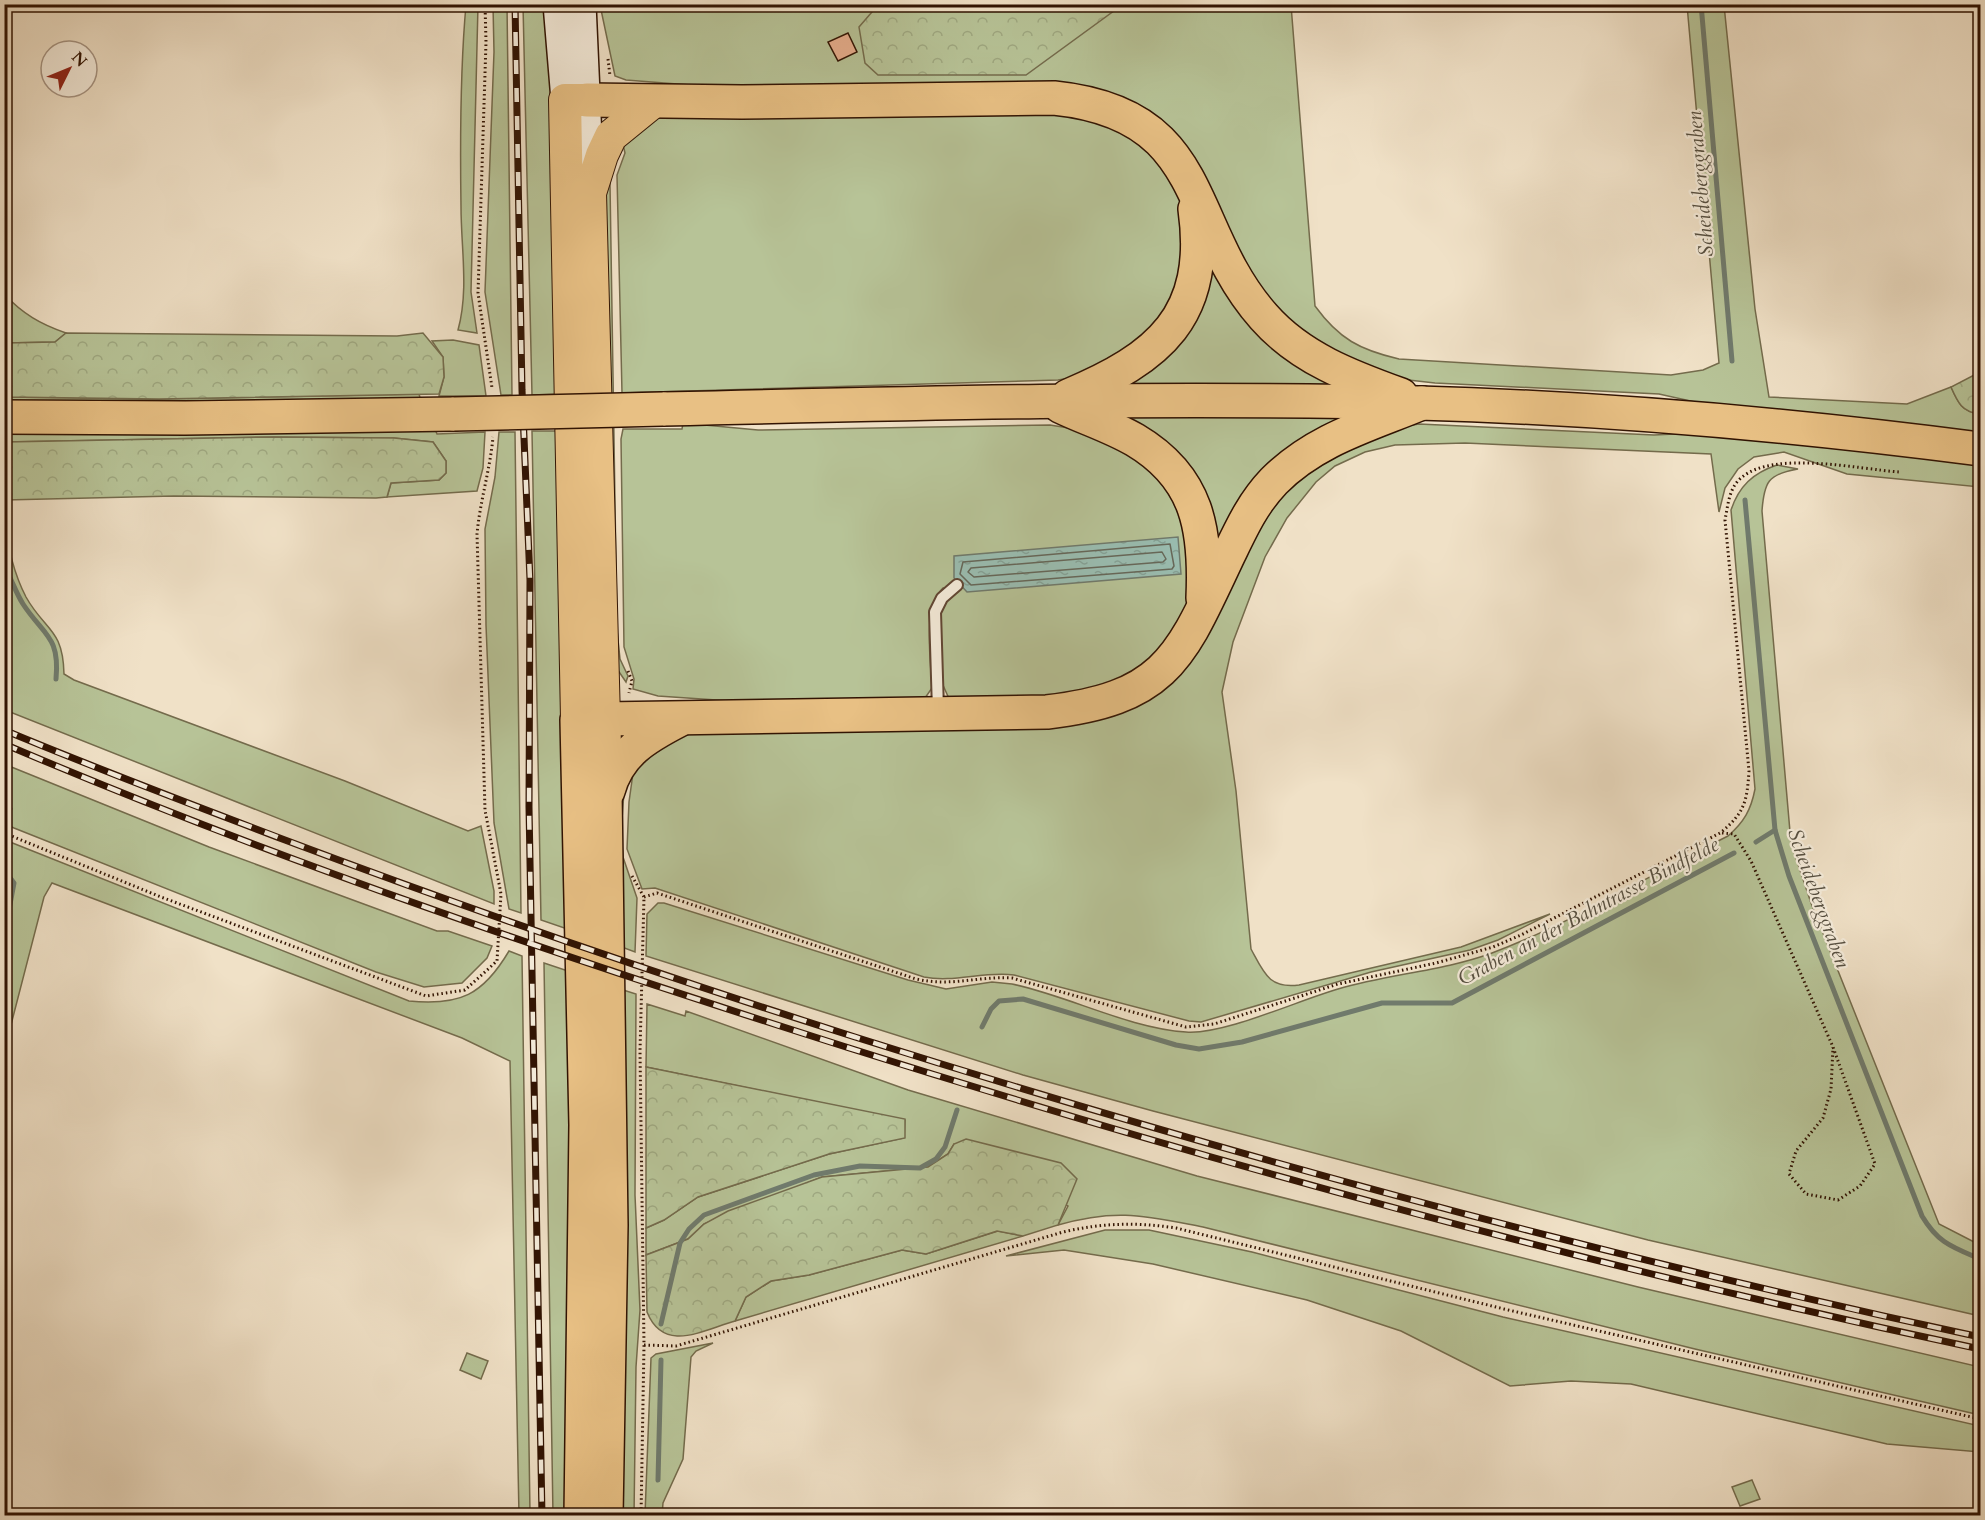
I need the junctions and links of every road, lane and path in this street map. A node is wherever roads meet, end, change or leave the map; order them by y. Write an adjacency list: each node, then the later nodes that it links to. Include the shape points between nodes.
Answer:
1 (485, 4): 8 (path, via 478,293)
2 (557, 4): 4 (main road)
3 (582, 4): 4 (main road)
4 (582, 100): 5 (highway); 7 (main road); 19 (main road)
5 (654, 101): 6 (highway, via 1079,100 1103,106 1143,127 1171,151); 7 (main road, via 611,136)
6 (1192, 187): 9 (highway, via 1199,234 1198,261 1193,286 1174,326 1161,342 1129,367); 10 (highway, via 1235,275 1277,331 1314,358)
7 (590, 193): 19 (main road)
8 (492, 397)
9 (1053, 402): 10 (highway); 11 (highway, bridge, via 185,418); 16 (highway, via 1136,441 1170,469 1196,512 1203,538)
10 (1422, 403): 13 (highway, via 1713,419); 16 (highway, via 1321,444 1274,482 1244,520)
11 (4, 417)
12 (492, 428): 21 (path, via 490,466 477,534 485,810 501,894 497,960 465,990 426,996)
13 (1980, 449)
14 (1899, 472): 22 (path, via 1782,462 1759,466 1741,478 1730,493 1725,520 1749,771 1747,803 1734,823)
15 (957, 585): 17 (lane, via 942,598 935,612)
16 (1203, 607): 17 (highway, via 1183,646 1166,666 1129,693 1076,709)
17 (938, 714): 18 (highway)
18 (683, 718): 19 (highway); 20 (highway, via 645,738 623,758 611,779)
19 (591, 719): 20 (highway); 26 (highway)
20 (606, 800): 27 (highway, via 611,1214)
21 (4, 833)
22 (1720, 833): 23 (path, via 1734,834 1750,861); 24 (path, via 1492,947 1338,984 1199,1027 1186,1027 1012,978 948,984 916,979 657,893 650,894 644,897 641,958)
23 (1833, 1047): 23 (path, via 1875,1164 1860,1186 1838,1200 1806,1194 1789,1174 1796,1151 1823,1118 1831,1089)
24 (644, 1345): 25 (path, via 676,1346 1063,1232 1095,1225 1142,1223 1187,1230 1504,1309); 28 (path)
25 (1980, 1419)
26 (581, 1515)
27 (606, 1515)
28 (641, 1515)

